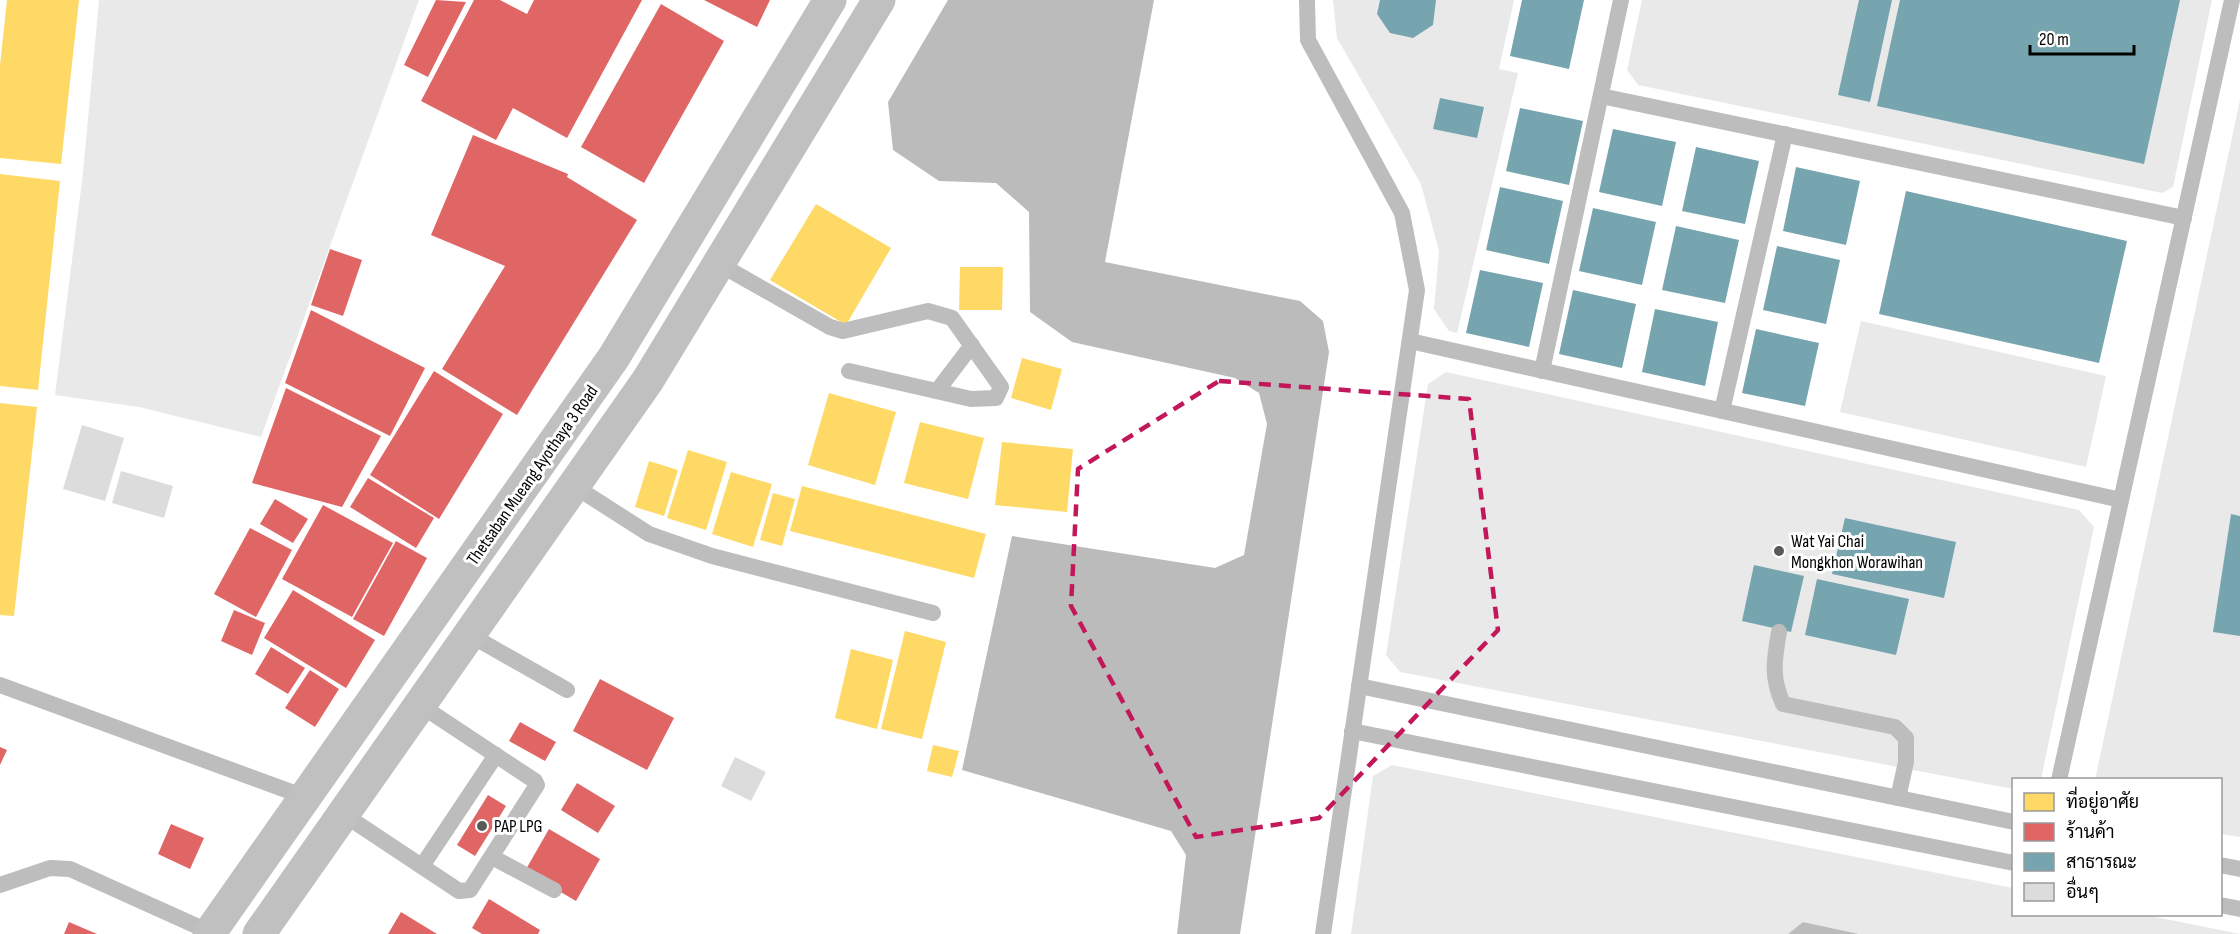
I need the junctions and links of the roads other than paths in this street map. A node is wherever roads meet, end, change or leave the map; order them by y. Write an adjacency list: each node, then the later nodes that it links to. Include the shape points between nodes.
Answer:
1 (831, 0): 27 (street, Thetsaban Mueang Ayothaya 3 Road, via 614,357)
2 (879, 0): 9 (street)
3 (1307, 0): 10 (lane, via 1308,40 1402,213 1417,290)
4 (1621, 0): 6 (lane)
5 (2232, 0): 8 (lane)
6 (1601, 96): 7 (lane); 13 (lane)
7 (1785, 134): 8 (lane); 15 (lane)
8 (2184, 218): 17 (lane)
9 (719, 264): 11 (lane, via 830,327 850,331 928,311 952,318); 16 (street, via 648,380)
10 (1410, 341): 13 (lane); 22 (lane)
11 (972, 345): 14 (lane); 14 (lane, via 1001,387 996,398 971,399)
12 (849, 371): 14 (lane)
13 (1542, 371): 15 (lane)
14 (937, 391)
15 (1722, 411): 17 (lane)
16 (574, 486): 18 (lane, via 649,534 691,549); 20 (street)
17 (2121, 500): 28 (lane)
18 (933, 613)
19 (1779, 632): 30 (lane, via 1773,667 1774,685 1783,704 1895,727 1906,738 1906,762)
20 (470, 635): 23 (lane); 24 (street)
21 (0, 685): 29 (lane)
22 (1359, 686): 25 (lane); 30 (lane)
23 (567, 690)
24 (420, 705): 26 (lane); 31 (street)
25 (1352, 731): 34 (lane); 44 (lane)
26 (496, 755): 33 (lane, via 537,785); 36 (lane)
27 (327, 766): 29 (street, Thetsaban Mueang Ayothaya 3 Road); 31 (street)
28 (2059, 778)
29 (305, 797): 42 (street, Thetsaban Mueang Ayothaya 3 Road)
30 (1898, 798): 32 (lane)
31 (352, 802): 36 (lane); 43 (street)
32 (2012, 822)
33 (492, 857): 36 (lane, via 470,890 464,892); 39 (lane)
34 (2012, 863)
35 (2222, 865): 37 (lane)
36 (422, 867)
37 (2240, 869)
38 (0, 885): 42 (lane, via 50,868 70,869)
39 (554, 890)
40 (2222, 905): 41 (lane)
41 (2240, 909)
42 (210, 933)
43 (259, 934)
44 (1323, 934)

